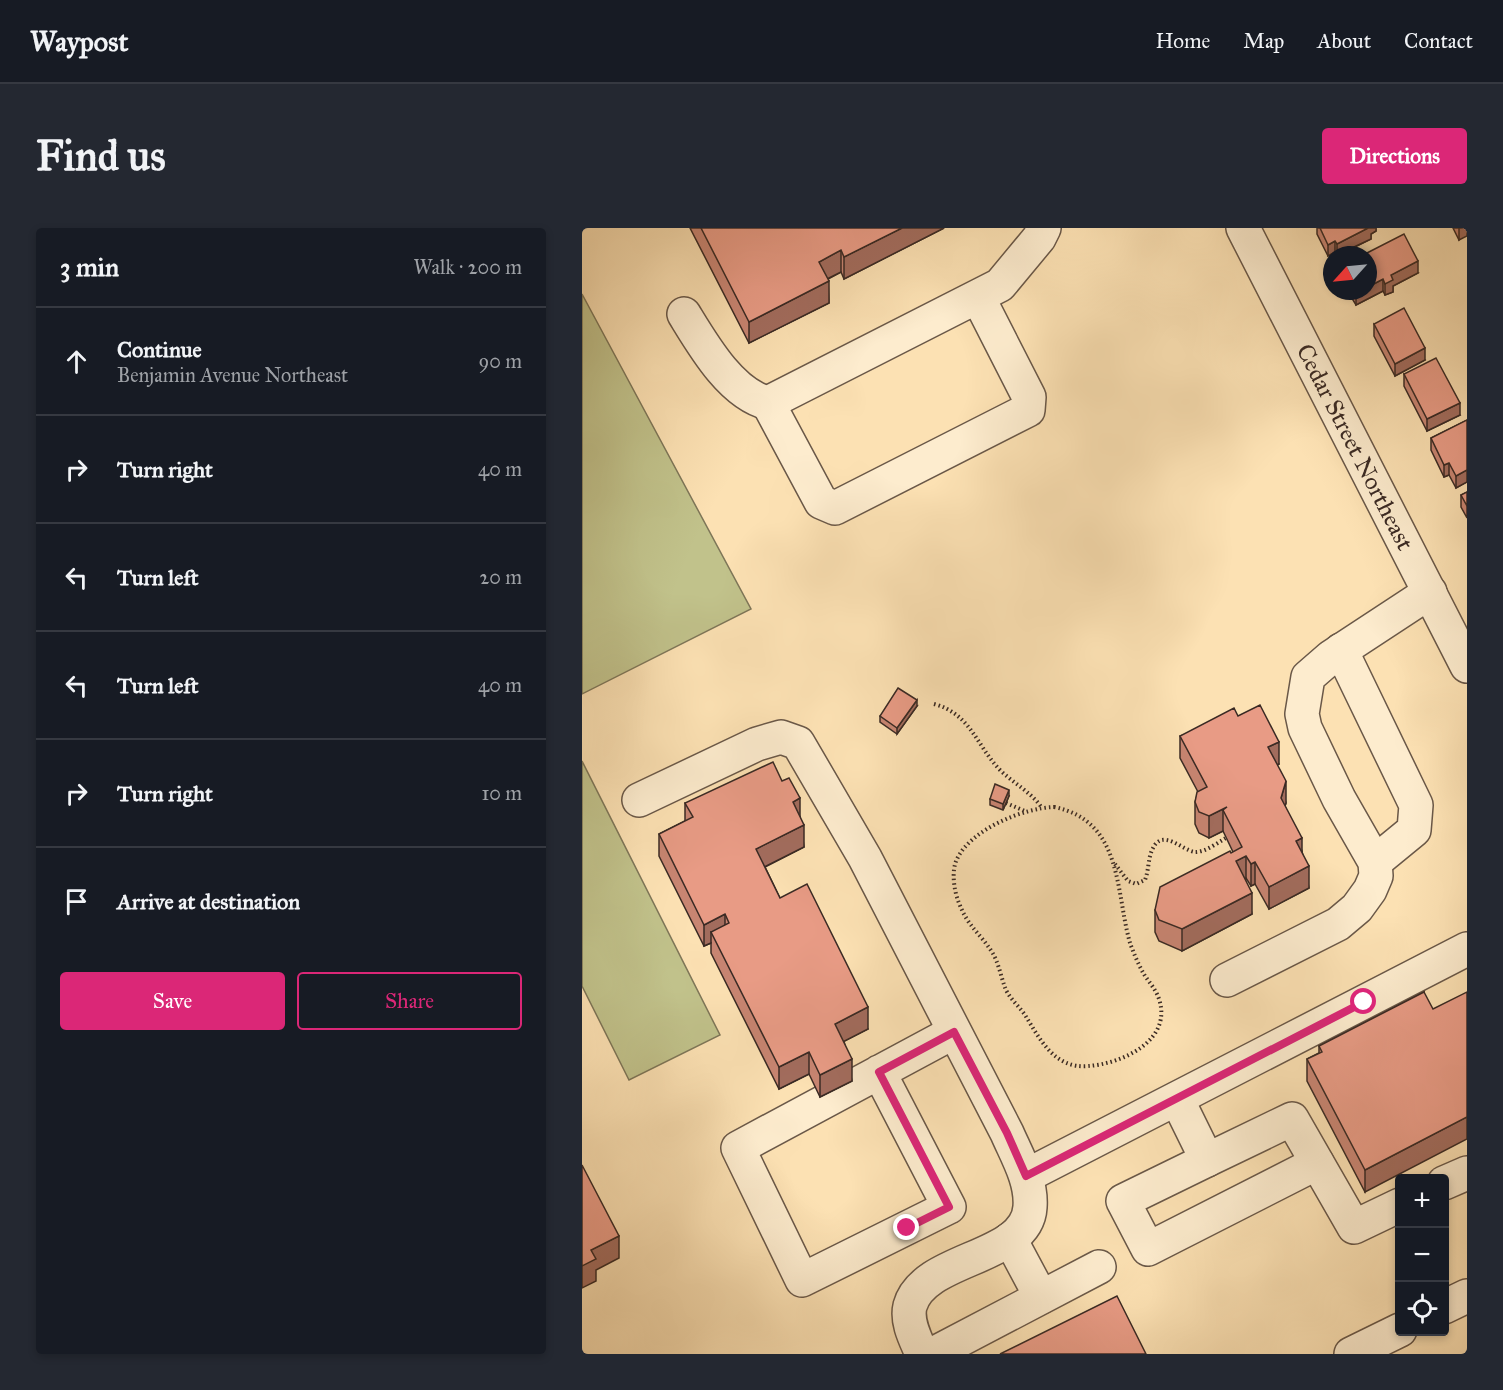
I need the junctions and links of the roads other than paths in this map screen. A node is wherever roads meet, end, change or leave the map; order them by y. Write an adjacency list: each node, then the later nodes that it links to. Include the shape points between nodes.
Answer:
1 (1044, 228): 3 (street, via 1000,285)
2 (1244, 228): 6 (street, Cedar Street Northeast)
3 (978, 297): 5 (street); 5 (street, via 1029,397 1028,410 846,502 835,507 821,502)
4 (684, 314): 5 (street, via 706,349 743,392)
5 (768, 403)
6 (1430, 592): 7 (street); 8 (street, Cedar Street Northeast)
7 (1341, 650): 10 (street, via 1308,677 1302,714 1339,800); 10 (street, via 1416,805 1414,830)
8 (1467, 666)
9 (639, 800): 13 (street, via 757,744 781,737 798,743 865,858)
10 (1375, 862): 12 (street, via 1376,876 1370,890 1338,924)
11 (1467, 949): 15 (street)
12 (1227, 980)
13 (954, 1032): 14 (street); 19 (street)
14 (879, 1072): 14 (street, via 738,1148 802,1280 949,1207)
15 (1177, 1099): 16 (street); 19 (street)
16 (1207, 1160): 17 (street, via 1292,1119); 17 (street, via 1124,1201 1148,1249)
17 (1317, 1163): 21 (street, via 1354,1227)
18 (1467, 1173): 20 (street)
19 (1026, 1176): 22 (street, via 1030,1208 1025,1225)
20 (1449, 1181)
21 (1395, 1207)
22 (1010, 1239): 25 (street); 29 (street, via 930,1279 918,1290 910,1306 910,1325)
23 (1099, 1267): 25 (street)
24 (1467, 1296): 26 (street)
25 (1041, 1298): 30 (street)
26 (1449, 1305)
27 (1395, 1333): 31 (street)
28 (1403, 1336): 32 (street)
29 (922, 1354)
30 (933, 1354)
31 (1351, 1354)
32 (1413, 1354)

